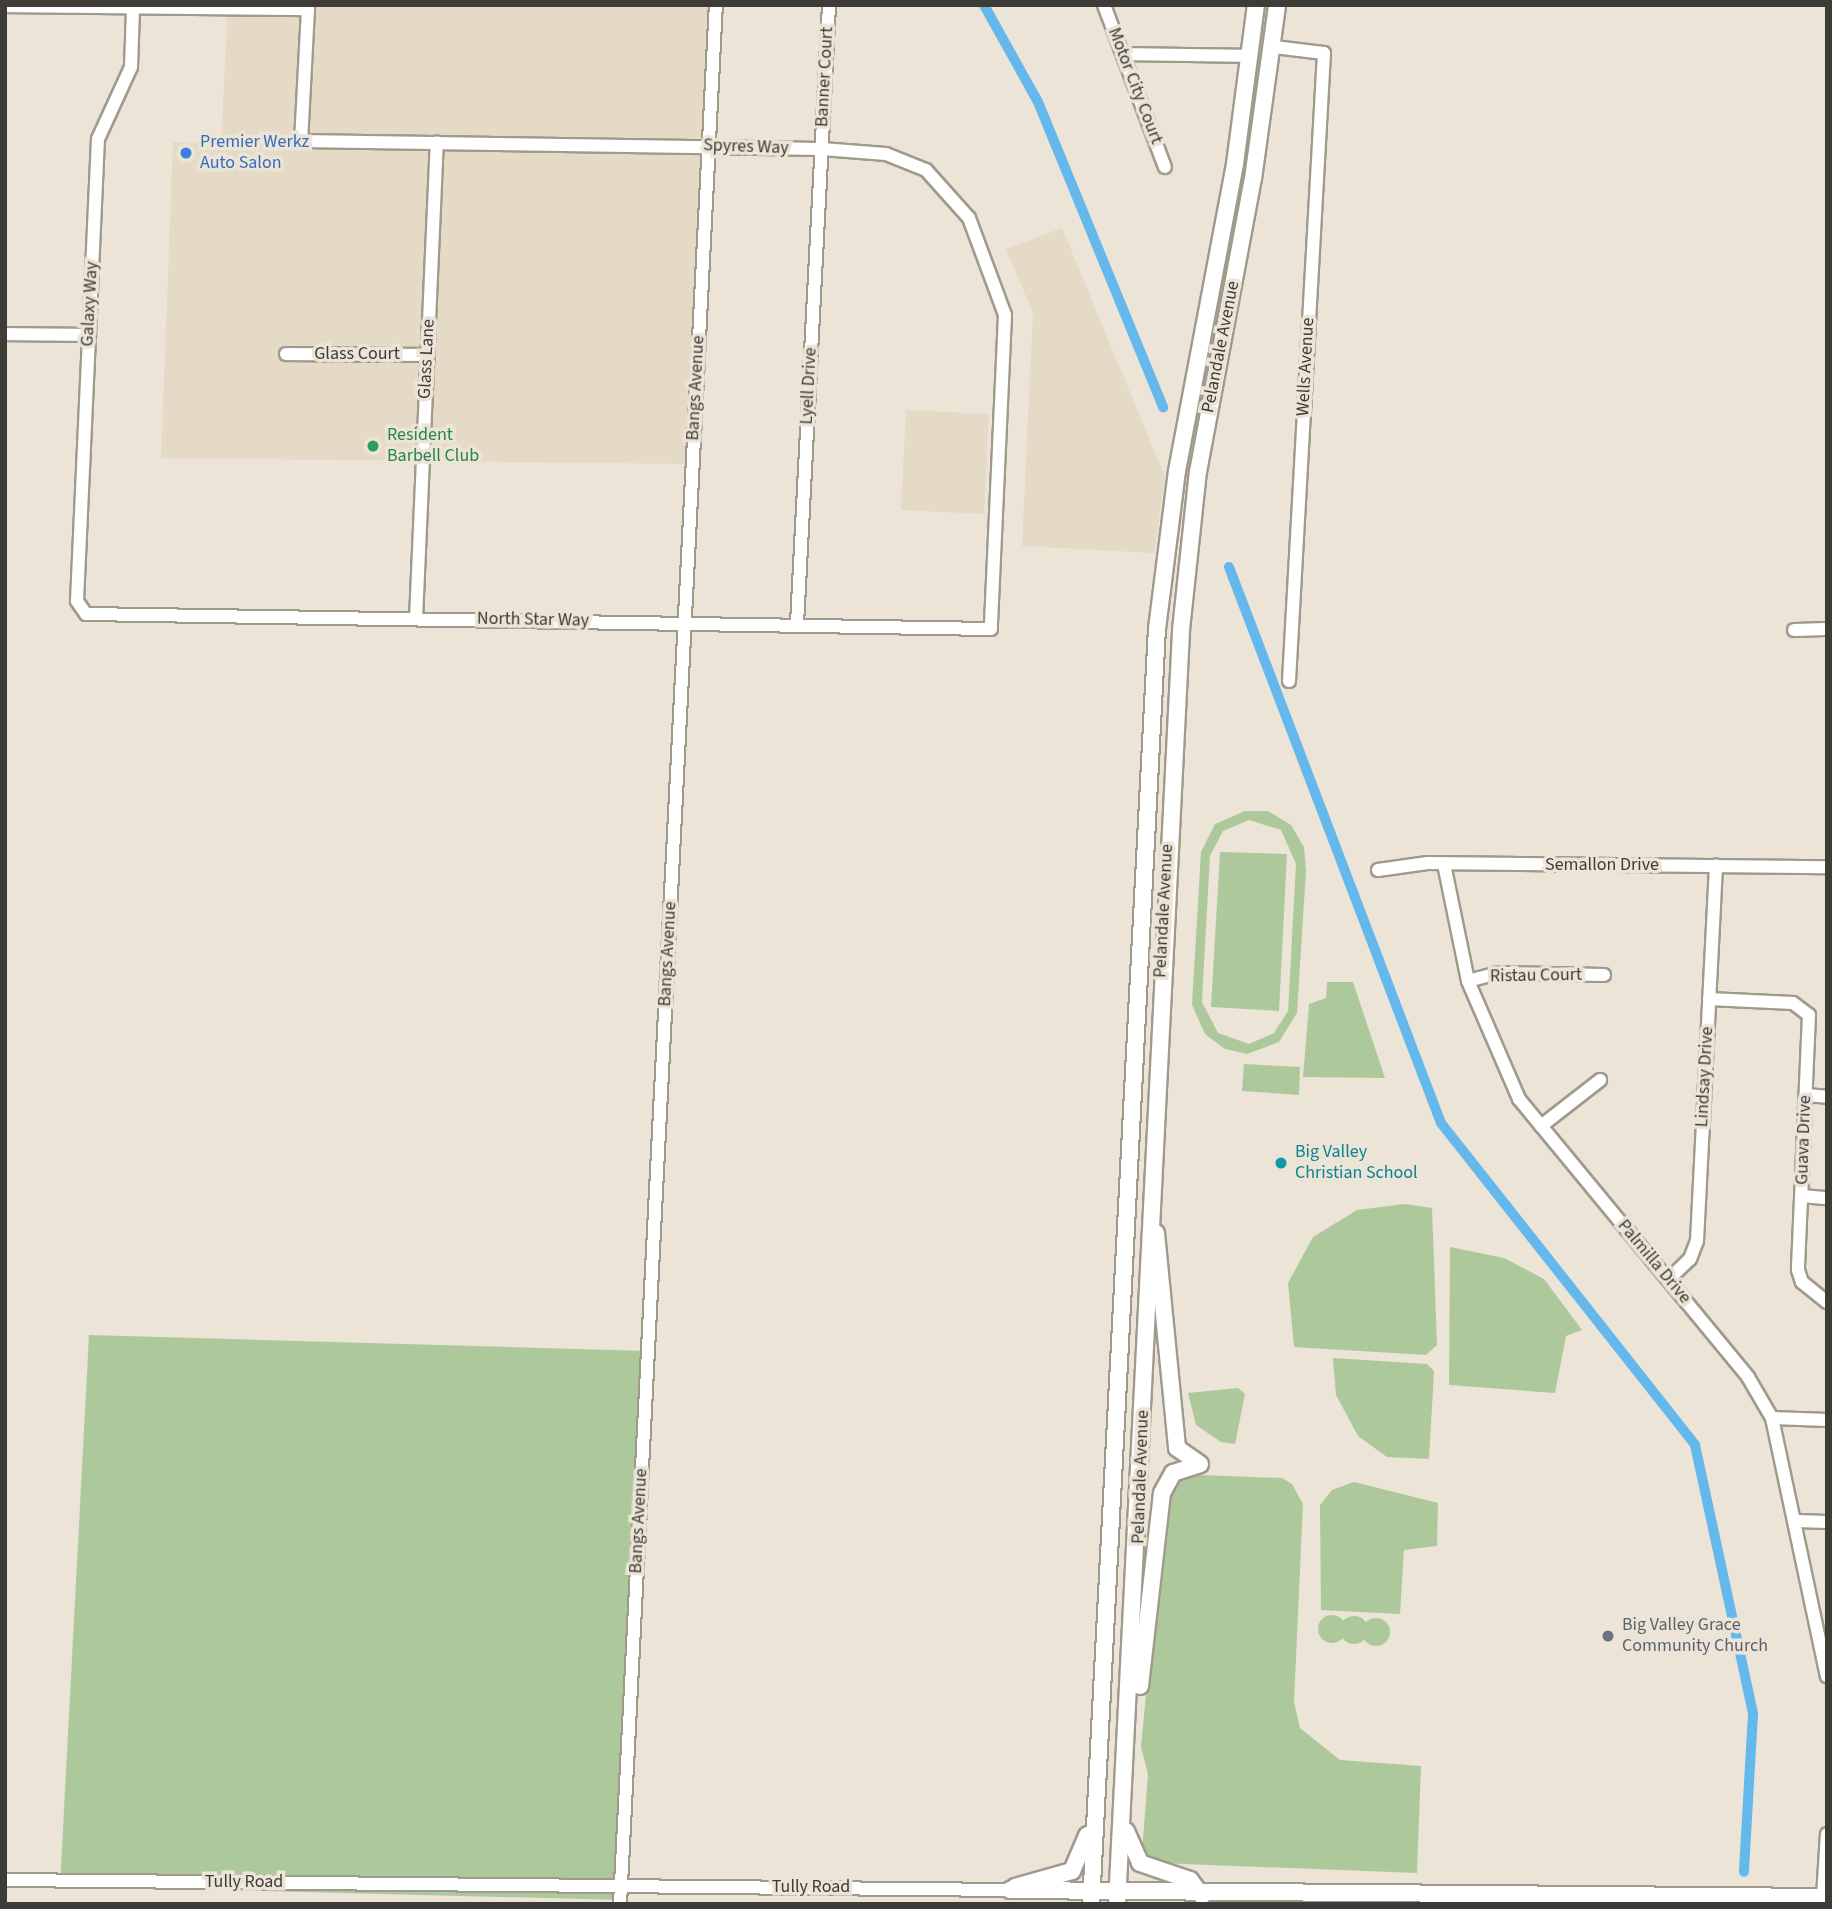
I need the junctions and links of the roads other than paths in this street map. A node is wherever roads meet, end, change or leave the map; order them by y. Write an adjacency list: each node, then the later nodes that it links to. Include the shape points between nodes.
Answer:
1 (716, 5): 13 (street, Bangs Avenue)
2 (829, 5): 14 (street, Banner Court)
3 (1104, 5): 10 (street, Motor City Court)
4 (1256, 5): 11 (main road, Pelandale Avenue)
5 (1277, 5): 9 (main road, Pelandale Avenue)
6 (5, 6): 8 (street)
7 (216, 6): 8 (street); 12 (street, Spyres Way, via 308,9 302,141)
8 (133, 9): 17 (street, Galaxy Way, via 131,67 99,130)
9 (1273, 47): 27 (street, Wells Avenue, via 1324,53); 41 (main road, Pelandale Avenue, via 1198,472 1181,630)
10 (1125, 54): 11 (street); 15 (street, Motor City Court)
11 (1251, 56): 51 (main road, Pelandale Avenue, via 1177,471 1157,629)
12 (437, 142): 13 (street, Spyres Way); 19 (street, Glass Lane)
13 (709, 145): 14 (street, Spyres Way); 22 (street, Bangs Avenue)
14 (822, 149): 23 (street, Lyell Drive); 24 (street, Spyres Way, via 886,154 935,177 969,218 1000,293 1006,337)
15 (1165, 167)
16 (5, 334): 17 (street)
17 (89, 335): 20 (street, Galaxy Way)
18 (286, 354): 19 (street, Glass Court)
19 (427, 355): 21 (street, Glass Lane)
20 (79, 607): 21 (street, North Star Way, via 92,616)
21 (416, 619): 22 (street, North Star Way)
22 (685, 623): 23 (street, North Star Way); 55 (street, Bangs Avenue)
23 (797, 624): 24 (street, North Star Way)
24 (991, 628)
25 (1827, 629): 26 (street)
26 (1794, 630)
27 (1289, 681)
28 (1444, 864): 29 (street, Semallon Drive); 31 (street, Semallon Drive); 33 (street, Palmilla Drive)
29 (1716, 865): 30 (street, Semallon Drive); 34 (street, Lindsay Drive)
30 (1827, 867)
31 (1378, 870)
32 (1604, 975): 33 (street, Ristau Court, via 1498,973)
33 (1468, 981): 38 (street, Palmilla Drive, via 1511,1084)
34 (1709, 999): 36 (street, Guava Drive, via 1793,1003 1805,1010); 42 (street, Lindsay Drive, via 1697,1241 1690,1259)
35 (1600, 1080): 38 (street)
36 (1806, 1096): 37 (street); 39 (street, Guava Drive)
37 (1827, 1097)
38 (1541, 1126): 42 (street, Palmilla Drive)
39 (1802, 1196): 40 (street); 43 (street, Guava Drive, via 1798,1270 1807,1288)
40 (1827, 1198)
41 (1151, 1209): 50 (main road, Pelandale Avenue); 50 (main road, via 1166,1293 1177,1448 1200,1464 1173,1472 1162,1493 1145,1664)
42 (1669, 1279): 44 (street, Palmilla Drive, via 1748,1377)
43 (1827, 1302)
44 (1772, 1418): 45 (street); 46 (street, Palmilla Drive)
45 (1827, 1420)
46 (1796, 1521): 47 (street); 48 (street, Palmilla Drive)
47 (1827, 1522)
48 (1821, 1621): 49 (street, Palmilla Drive)
49 (1827, 1676)
50 (1130, 1727): 52 (main road, Pelandale Avenue)
51 (1096, 1814): 56 (main road, Pelandale Avenue, via 1072,1871); 59 (main road, Pelandale Avenue)
52 (1123, 1824): 57 (main road, Pelandale Avenue, via 1140,1863 1190,1880); 60 (main road, Pelandale Avenue)
53 (1827, 1834): 58 (street)
54 (5, 1880): 55 (street, Tully Road)
55 (621, 1885): 56 (street, Tully Road); 62 (street, Bangs Avenue)
56 (1010, 1890): 59 (main road, Tully Road); 63 (main road)
57 (1202, 1896): 60 (main road, Tully Road); 61 (main road, Tully Road); 64 (main road)
58 (1825, 1897): 61 (main road, Tully Road)
59 (1091, 1899): 60 (main road, Tully Road)
60 (1118, 1899)
61 (1431, 1900)
62 (620, 1904)
63 (1020, 1904)
64 (1160, 1904)

